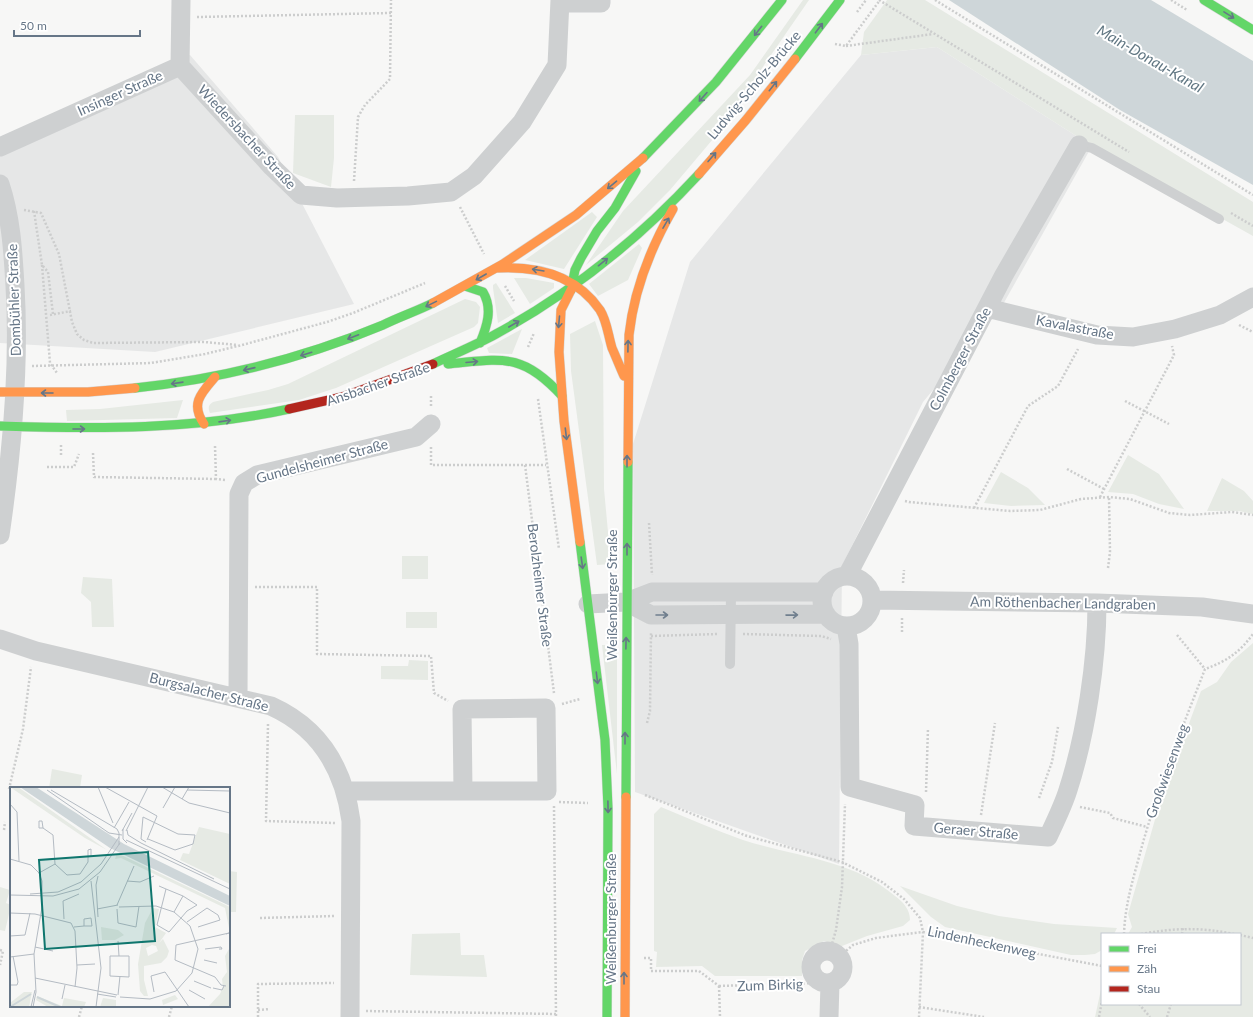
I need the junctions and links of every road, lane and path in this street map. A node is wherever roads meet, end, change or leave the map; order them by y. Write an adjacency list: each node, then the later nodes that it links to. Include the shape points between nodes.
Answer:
1 (391, 0): 12 (path)
2 (600, 0): 9 (street, via 600,3)
3 (782, 0): 21 (main road, one-way to 21, via 704,96)
4 (840, 0): 23 (main road, Ludwig-Scholz-Brücke, one-way to 4, via 749,116)
5 (866, 0): 11 (path)
6 (880, 0): 14 (path); 16 (path)
7 (935, 0): 25 (path)
8 (1204, 0): 13 (main road, one-way to 13)
9 (560, 2): 24 (street, via 557,65 522,122 474,176)
10 (181, 9): 12 (path); 17 (street, Insinger Straße)
11 (857, 12)
12 (391, 13): 26 (path, via 390,79 358,117)
13 (1253, 30)
14 (934, 34): 16 (path); 20 (path)
15 (835, 44): 16 (path)
16 (846, 46)
17 (180, 66): 19 (street, Insinger Straße); 26 (street, Wiedersbacher Straße, via 272,167 301,194)
18 (1079, 145): 31 (lane, via 1092,148); 42 (street, Colmberger Straße)
19 (0, 147)
20 (1131, 152)
21 (642, 159): 37 (main road, one-way to 37, via 573,216); 40 (main road, via 615,208 580,258)
22 (0, 184): 27 (street, Dombühler Straße)
23 (687, 186): 40 (main road, Ansbacher Straße, one-way to 23, via 642,230); 56 (main road, Weißenburger Straße, one-way to 23, via 629,335 635,294 650,250)
24 (451, 192): 26 (street, Wiedersbacher Straße); 34 (path)
25 (1253, 195)
26 (353, 198)
27 (4, 207): 52 (street, Dombühler Straße, via 13,245)
28 (1226, 210): 32 (path)
29 (34, 212): 36 (path)
30 (41, 212): 43 (path, via 59,254)
31 (1219, 219)
32 (1253, 226)
33 (490, 249): 34 (path)
34 (484, 253): 35 (path); 37 (path)
35 (477, 256)
36 (42, 265): 44 (path, via 48,272); 54 (path)
37 (497, 268): 39 (main road, one-way to 39); 40 (main road, one-way to 37, via 558,275 547,271 514,267); 46 (path, via 501,281)
38 (431, 281): 51 (path, via 353,313)
39 (465, 286): 50 (main road, via 483,292 488,301 488,324); 55 (main road, one-way to 55, via 391,322 329,347)
40 (572, 286): 46 (main road, Ansbacher Straße); 56 (main road, via 585,293 600,310); 59 (main road, Weißenburger Straße, one-way to 59, via 559,319)
41 (1253, 297): 47 (street, Kavalastraße, via 1220,315)
42 (987, 308): 48 (street, Kavalastraße); 76 (street, Colmberger Straße)
43 (71, 311): 44 (path); 51 (path, via 77,334 93,343 204,342)
44 (53, 314): 45 (path)
45 (50, 315)
46 (524, 318): 49 (path); 50 (main road, Ansbacher Straße, one-way to 46)
47 (1168, 330): 48 (street, Kavalastraße, via 1133,337); 61 (path, via 1174,354)
48 (1087, 332): 79 (path, via 1058,386 1028,406)
49 (534, 333)
50 (480, 343): 53 (main road, Ansbacher Straße)
51 (242, 345): 54 (path, via 151,363)
52 (17, 365): 54 (path); 57 (street, Dombühler Straße)
53 (434, 365): 59 (main road, one-way to 59, via 496,359 520,362 543,375); 62 (main road, Ansbacher Straße, one-way to 53, via 303,408 348,396)
54 (52, 366)
55 (215, 376): 57 (main road, one-way to 57, via 121,390); 62 (main road, via 202,392 196,408 198,417)
56 (628, 385): 89 (main road, Weißenburger Straße, one-way to 56)
57 (8, 393): 65 (street)
58 (534, 394): 70 (path, via 538,400)
59 (562, 396): 91 (main road, Weißenburger Straße, one-way to 91)
60 (1125, 401): 61 (path)
61 (1144, 412): 64 (path); 75 (path)
62 (204, 424): 65 (main road, Ansbacher Straße, one-way to 62, via 133,428)
63 (431, 424): 69 (path, via 431,465); 74 (street, Gundelsheimer Straße, via 416,436 257,475)
64 (1170, 424)
65 (6, 427): 81 (street)
66 (215, 446): 73 (path)
67 (93, 453): 73 (path, via 94,477)
68 (79, 454): 71 (path, via 74,467)
69 (525, 465): 70 (path); 104 (path, Berolzheimer Straße)
70 (546, 465): 82 (path)
71 (47, 467)
72 (1066, 469): 75 (path)
73 (216, 479): 74 (path)
74 (244, 483): 85 (street, Gundelsheimer Straße, via 239,494)
75 (1104, 489): 77 (path)
76 (889, 494): 79 (path, via 909,502); 84 (street, Colmberger Straße)
77 (1100, 497): 78 (path); 79 (path, via 1081,499 1040,510)
78 (1109, 497): 80 (path, via 1130,498 1169,513 1190,515 1232,512); 83 (path)
79 (974, 508)
80 (1253, 515)
81 (0, 535)
82 (560, 551)
83 (1108, 568)
84 (847, 576): 86 (street, via 833,581); 88 (street, via 864,583)
85 (238, 587): 105 (street, Gundelsheimer Straße); 109 (path, via 317,587 317,654 431,656 434,693)
86 (824, 592): 87 (street); 92 (street, via 822,600)
87 (731, 593): 89 (street, via 652,592); 94 (lane)
88 (872, 600): 90 (street, Am Röthenbacher Landgraben); 95 (street, via 872,607 865,619)
89 (626, 602): 91 (street); 94 (street, one-way to 94, via 652,615); 160 (main road, Weißenburger Straße, one-way to 89)
90 (1097, 603): 93 (street, Am Röthenbacher Landgraben, via 1202,607); 120 (street, Geraer Straße, via 1097,631 1085,715)
91 (588, 604): 159 (main road, Weißenburger Straße, one-way to 159, via 608,785)
92 (826, 614): 94 (street, one-way to 92); 95 (street, via 838,624)
93 (1253, 614)
94 (731, 625): 97 (path); 100 (path, via 821,636); 102 (lane)
95 (846, 626): 100 (street)
96 (1253, 634): 103 (path, via 1223,663)
97 (651, 636)
98 (1177, 636): 103 (path)
99 (0, 639): 101 (street, Burgsalacher Straße)
100 (849, 644): 113 (street)
101 (36, 651): 105 (street, Burgsalacher Straße); 114 (path, via 29,671 23,729)
102 (730, 664)
103 (1205, 669): 124 (path, Großwiesenweg)
104 (554, 697)
105 (238, 698): 108 (street, Burgsalacher Straße)
106 (582, 699): 107 (path)
107 (555, 705)
108 (271, 706): 115 (street, Burgsalacher Straße, via 295,719 318,741 332,761); 122 (path, via 268,717 266,821)
109 (462, 709): 116 (street); 116 (street, via 546,708 547,791)
110 (995, 723): 126 (path)
111 (1058, 727): 118 (path, via 1052,762)
112 (928, 728): 121 (path, via 926,798)
113 (850, 787): 121 (street); 127 (path, via 846,795)
114 (9, 789)
115 (346, 791): 116 (street); 122 (street, Burgsalacher Straße)
116 (463, 792)
117 (640, 794): 127 (path, Lindenheckenweg, via 747,836)
118 (1039, 798)
119 (590, 803): 155 (path, via 554,802)
120 (1064, 804): 124 (path, via 1110,814 1113,818); 126 (street, Geraer Straße, via 1048,837)
121 (916, 805): 126 (street, Geraer Straße, via 914,826)
122 (351, 821): 128 (street, Burgsalacher Straße)
123 (5, 822): 125 (path)
124 (1147, 827): 132 (path, Großwiesenweg, via 1125,909)
125 (4, 830)
126 (978, 831)
127 (842, 862): 131 (path, Lindenheckenweg, via 882,882 904,899 920,918); 139 (path)
128 (351, 916): 129 (path); 144 (street, Burgsalacher Straße)
129 (260, 918)
130 (1182, 928): 133 (path); 134 (path); 135 (path)
131 (923, 932): 139 (path, via 876,938); 142 (path, Lindenheckenweg); 151 (path)
132 (1124, 933)
133 (1148, 933)
134 (1182, 933)
135 (1229, 933)
136 (1241, 935): 137 (path)
137 (1253, 938)
138 (0, 950): 141 (path, via 4,951)
139 (835, 954): 143 (street, via 843,967 842,972 835,981); 143 (street, Zum Birkig, via 820,952 811,965 813,974)
140 (640, 958): 145 (path, via 651,958 651,971 699,971)
141 (0, 965)
142 (1101, 966)
143 (825, 982): 145 (path, Zum Birkig); 162 (street, Zum Birkig)
144 (350, 983): 153 (path, via 258,984); 154 (street, Burgsalacher Straße)
145 (719, 986): 161 (path)
146 (1101, 1005): 165 (path)
147 (1140, 1005): 166 (path)
148 (1171, 1005): 167 (path)
149 (82, 1007): 156 (path)
150 (172, 1007): 157 (path)
151 (920, 1007): 163 (path); 164 (path)
152 (270, 1009): 153 (path)
153 (258, 1010): 158 (path)
154 (350, 1014): 155 (path)
155 (556, 1016)
156 (80, 1017)
157 (169, 1017)
158 (258, 1017)
159 (607, 1017)
160 (625, 1017)
161 (720, 1017)
162 (829, 1017)
163 (919, 1017)
164 (984, 1017)
165 (1099, 1017)
166 (1150, 1017)
167 (1167, 1017)

